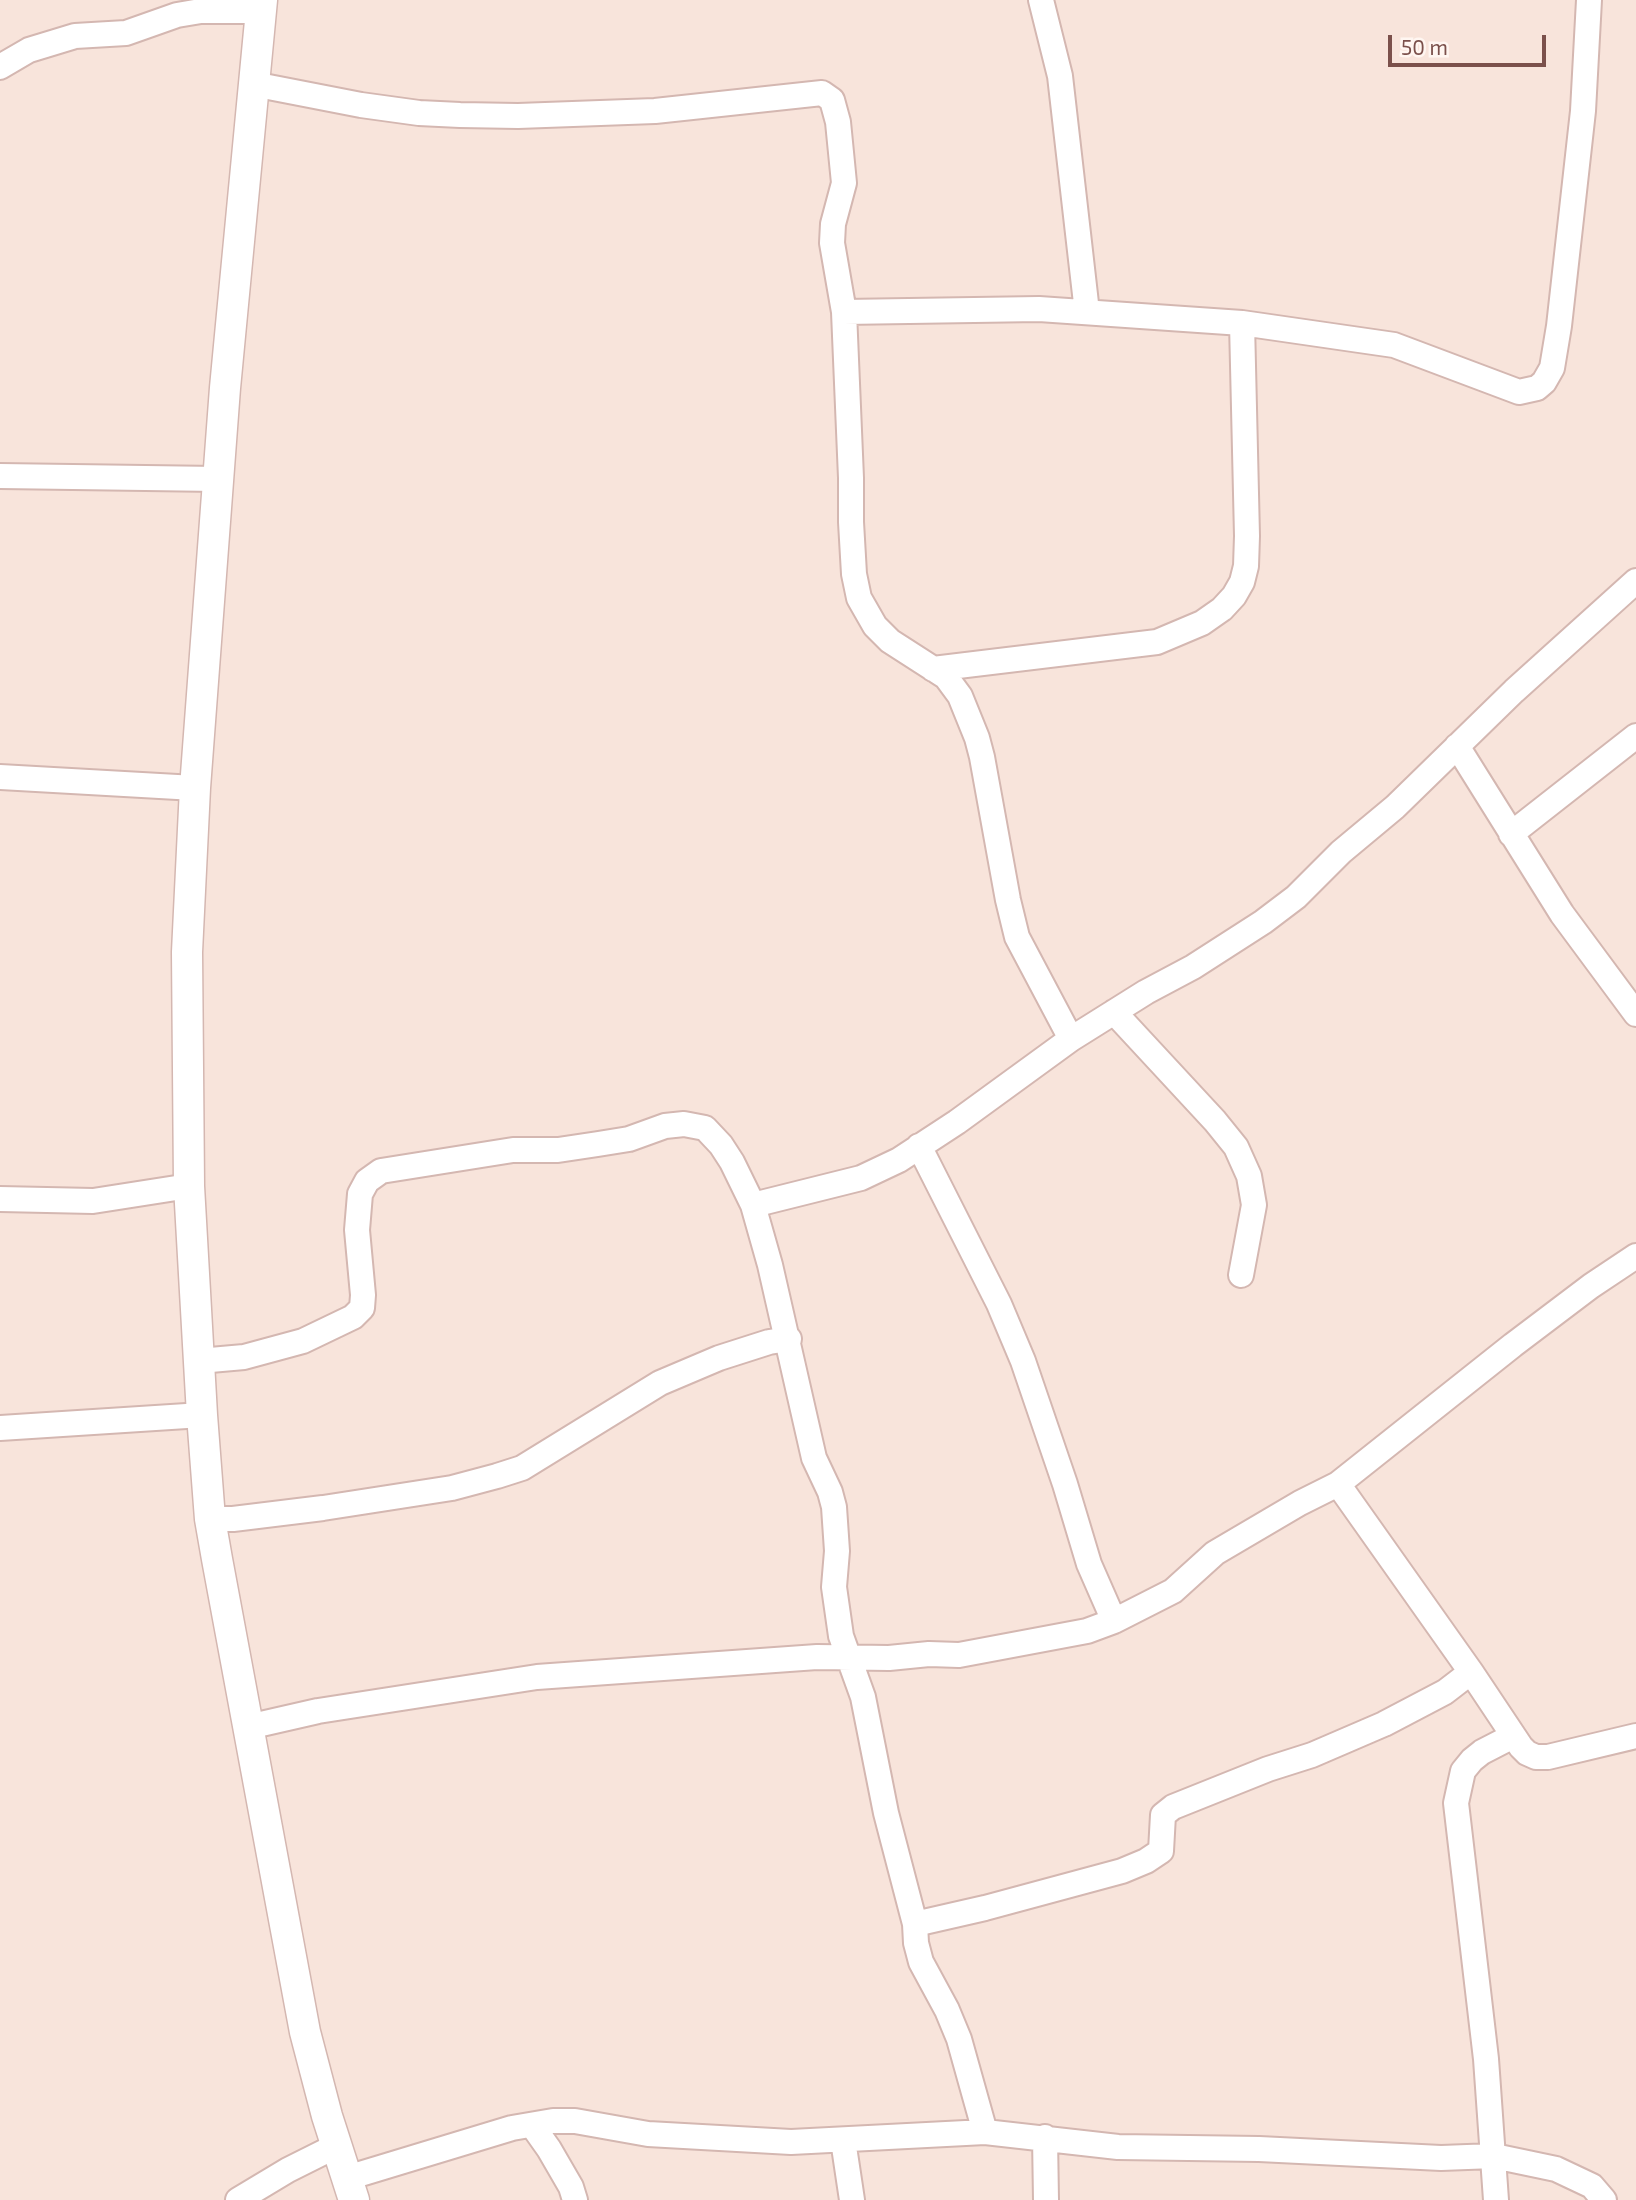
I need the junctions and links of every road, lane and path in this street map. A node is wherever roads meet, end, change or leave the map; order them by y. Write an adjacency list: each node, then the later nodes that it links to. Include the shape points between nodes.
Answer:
1 (1041, 0): 7 (street, via 1060,76)
2 (1589, 0): 8 (street, via 1583,111 1560,312 1552,368 1544,382 1519,392 1394,345)
3 (261, 5): 4 (street, via 177,15 126,33 75,36 29,50); 5 (street)
4 (0, 66)
5 (253, 84): 6 (street, via 419,113 495,116 686,109 822,93 834,106 845,183 832,243); 10 (street)
6 (844, 312): 7 (street); 12 (street, via 851,522 859,598 890,641)
7 (1087, 312): 8 (street)
8 (1242, 323): 12 (street, via 1247,546 1242,582 1234,596 1202,623 1157,642)
9 (0, 476): 10 (street)
10 (218, 479): 16 (street)
11 (1636, 581): 14 (street)
12 (933, 669): 20 (street, via 954,686 977,738 1014,928)
13 (1636, 736): 17 (street)
14 (1457, 746): 17 (street); 18 (street, via 1296,897 1193,967)
15 (0, 777): 16 (street)
16 (195, 788): 22 (street, via 187,952)
17 (1511, 834): 19 (street, via 1562,914)
18 (1114, 1012): 20 (street); 26 (street, via 1236,1147 1249,1176 1254,1205)
19 (1636, 1014)
20 (1071, 1039): 21 (street)
21 (919, 1146): 24 (street, via 862,1178); 33 (street, via 1018,1350 1089,1564)
22 (189, 1186): 23 (street, via 93,1201); 28 (street)
23 (0, 1199)
24 (753, 1205): 27 (street); 28 (street, via 721,1145 705,1128 684,1124 598,1144 513,1150 381,1171 367,1181 360,1194 357,1230 362,1308 353,1317 303,1340 244,1357)
25 (1636, 1256): 31 (street, via 1572,1300)
26 (1241, 1275)
27 (789, 1339): 32 (street, via 719,1358 660,1383 531,1462 497,1476 452,1488 323,1508); 34 (street, via 814,1458 834,1507 834,1587 841,1636)
28 (199, 1362): 29 (street)
29 (202, 1415): 30 (street); 32 (street)
30 (0, 1428)
31 (1338, 1484): 33 (street, via 1215,1553 1173,1591); 35 (street)
32 (210, 1519): 36 (street)
33 (1114, 1621): 34 (street, via 1087,1631 959,1655)
34 (849, 1656): 36 (street, via 537,1678 330,1709); 39 (street, via 863,1697)
35 (1471, 1672): 37 (street); 39 (street, via 1445,1692 1384,1724 1173,1807 1163,1815 1161,1851 1146,1861)
36 (248, 1727): 44 (street, via 305,2032)
37 (1513, 1735): 38 (street, via 1536,1757); 45 (street, via 1472,1760 1463,1771 1456,1803)
38 (1636, 1736)
39 (915, 1924): 41 (street, via 921,1962 959,2039)
40 (532, 2125): 43 (street, via 575,2121 648,2134 791,2142); 46 (street, via 512,2128); 48 (street, via 555,2158)
41 (985, 2132): 42 (street); 43 (street)
42 (1045, 2137): 45 (street, via 1118,2147); 50 (street)
43 (843, 2140): 49 (street)
44 (336, 2146): 46 (street); 47 (street)
45 (1494, 2156): 51 (street); 52 (street, via 1556,2169 1592,2186)
46 (351, 2189)
47 (238, 2200)
48 (575, 2200)
49 (852, 2200)
50 (1046, 2200)
51 (1496, 2200)
52 (1604, 2200)

